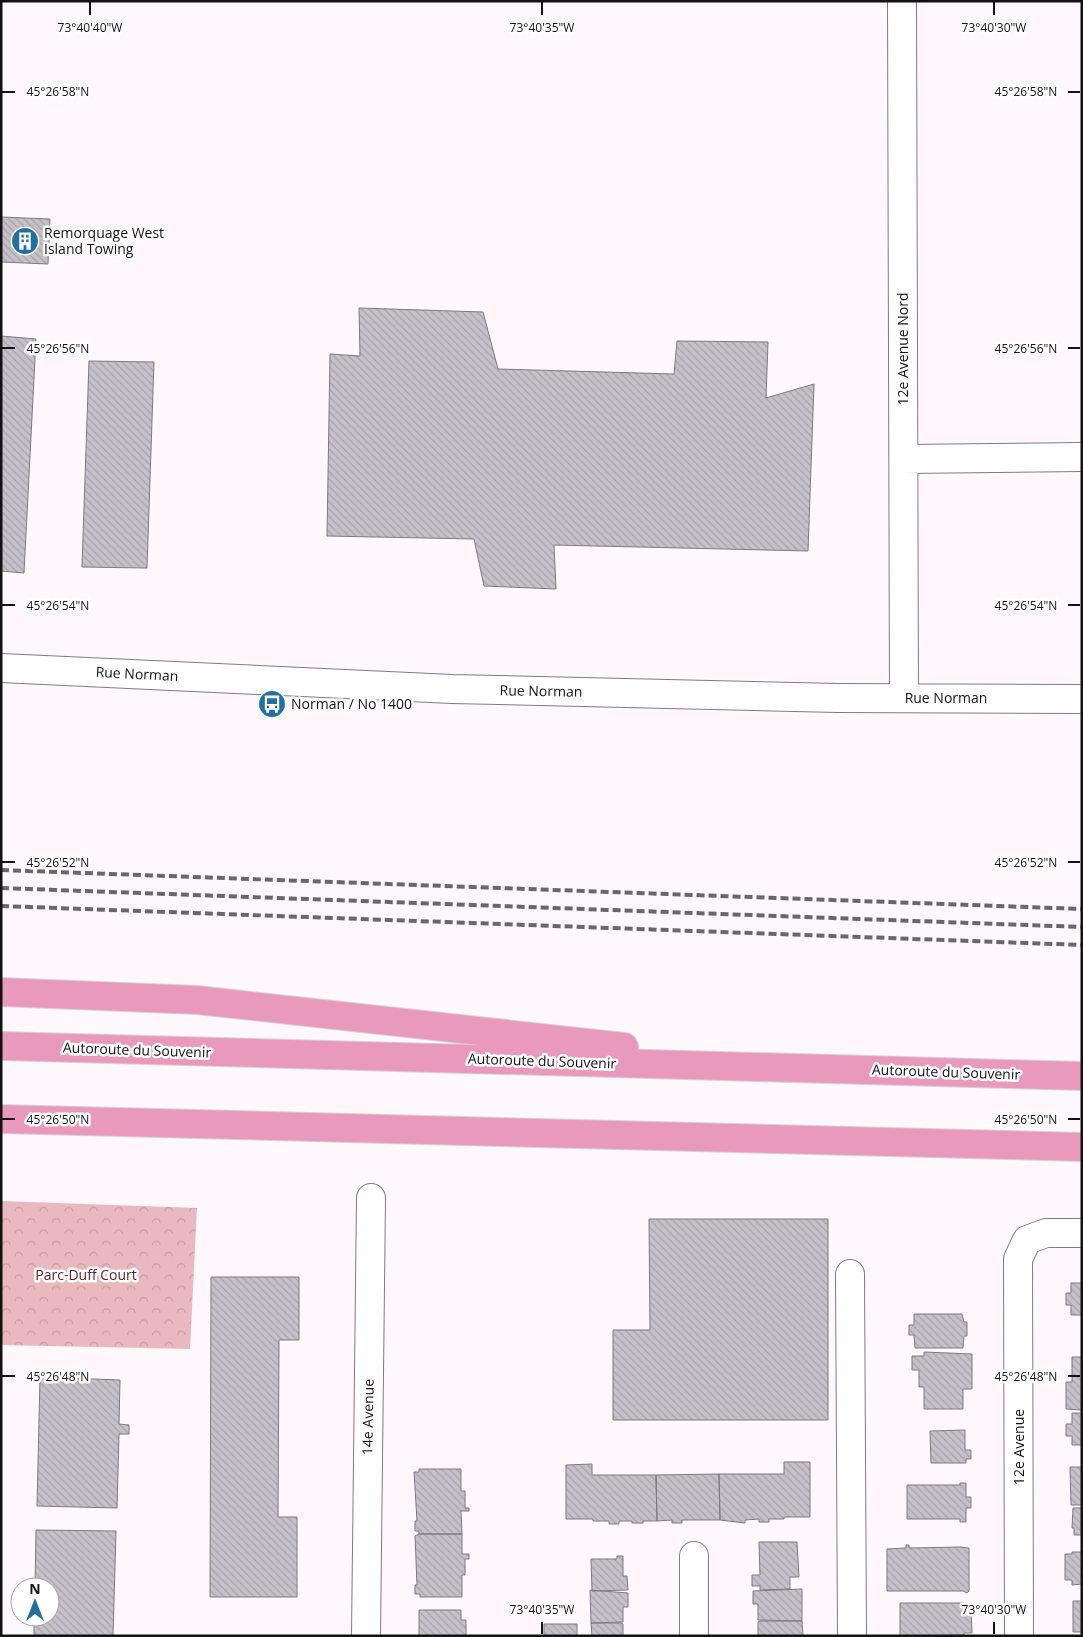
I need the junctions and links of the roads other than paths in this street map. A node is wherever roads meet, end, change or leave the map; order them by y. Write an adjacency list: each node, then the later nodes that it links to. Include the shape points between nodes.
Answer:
1 (902, 1): 3 (street, 12e Avenue Nord)
2 (1082, 457): 3 (street)
3 (904, 459): 5 (street, 12e Avenue Nord)
4 (1, 668): 5 (street, Rue Norman, via 443,688)
5 (904, 698): 6 (street, Rue Norman)
6 (1082, 698)
7 (1, 992): 9 (highway, via 197,1000)
8 (1, 1046): 9 (highway, Autoroute du Souvenir)
9 (822, 1068): 10 (highway, Autoroute du Souvenir)
10 (1082, 1076)
11 (1, 1119): 12 (highway)
12 (1082, 1147)
13 (371, 1198): 17 (street, 14e Avenue)
14 (1082, 1233): 20 (street, 12e Avenue, via 1046,1233 1027,1240 1018,1258)
15 (850, 1274): 19 (street)
16 (694, 1556): 18 (street)
17 (366, 1636)
18 (694, 1636)
19 (852, 1636)
20 (1019, 1636)

